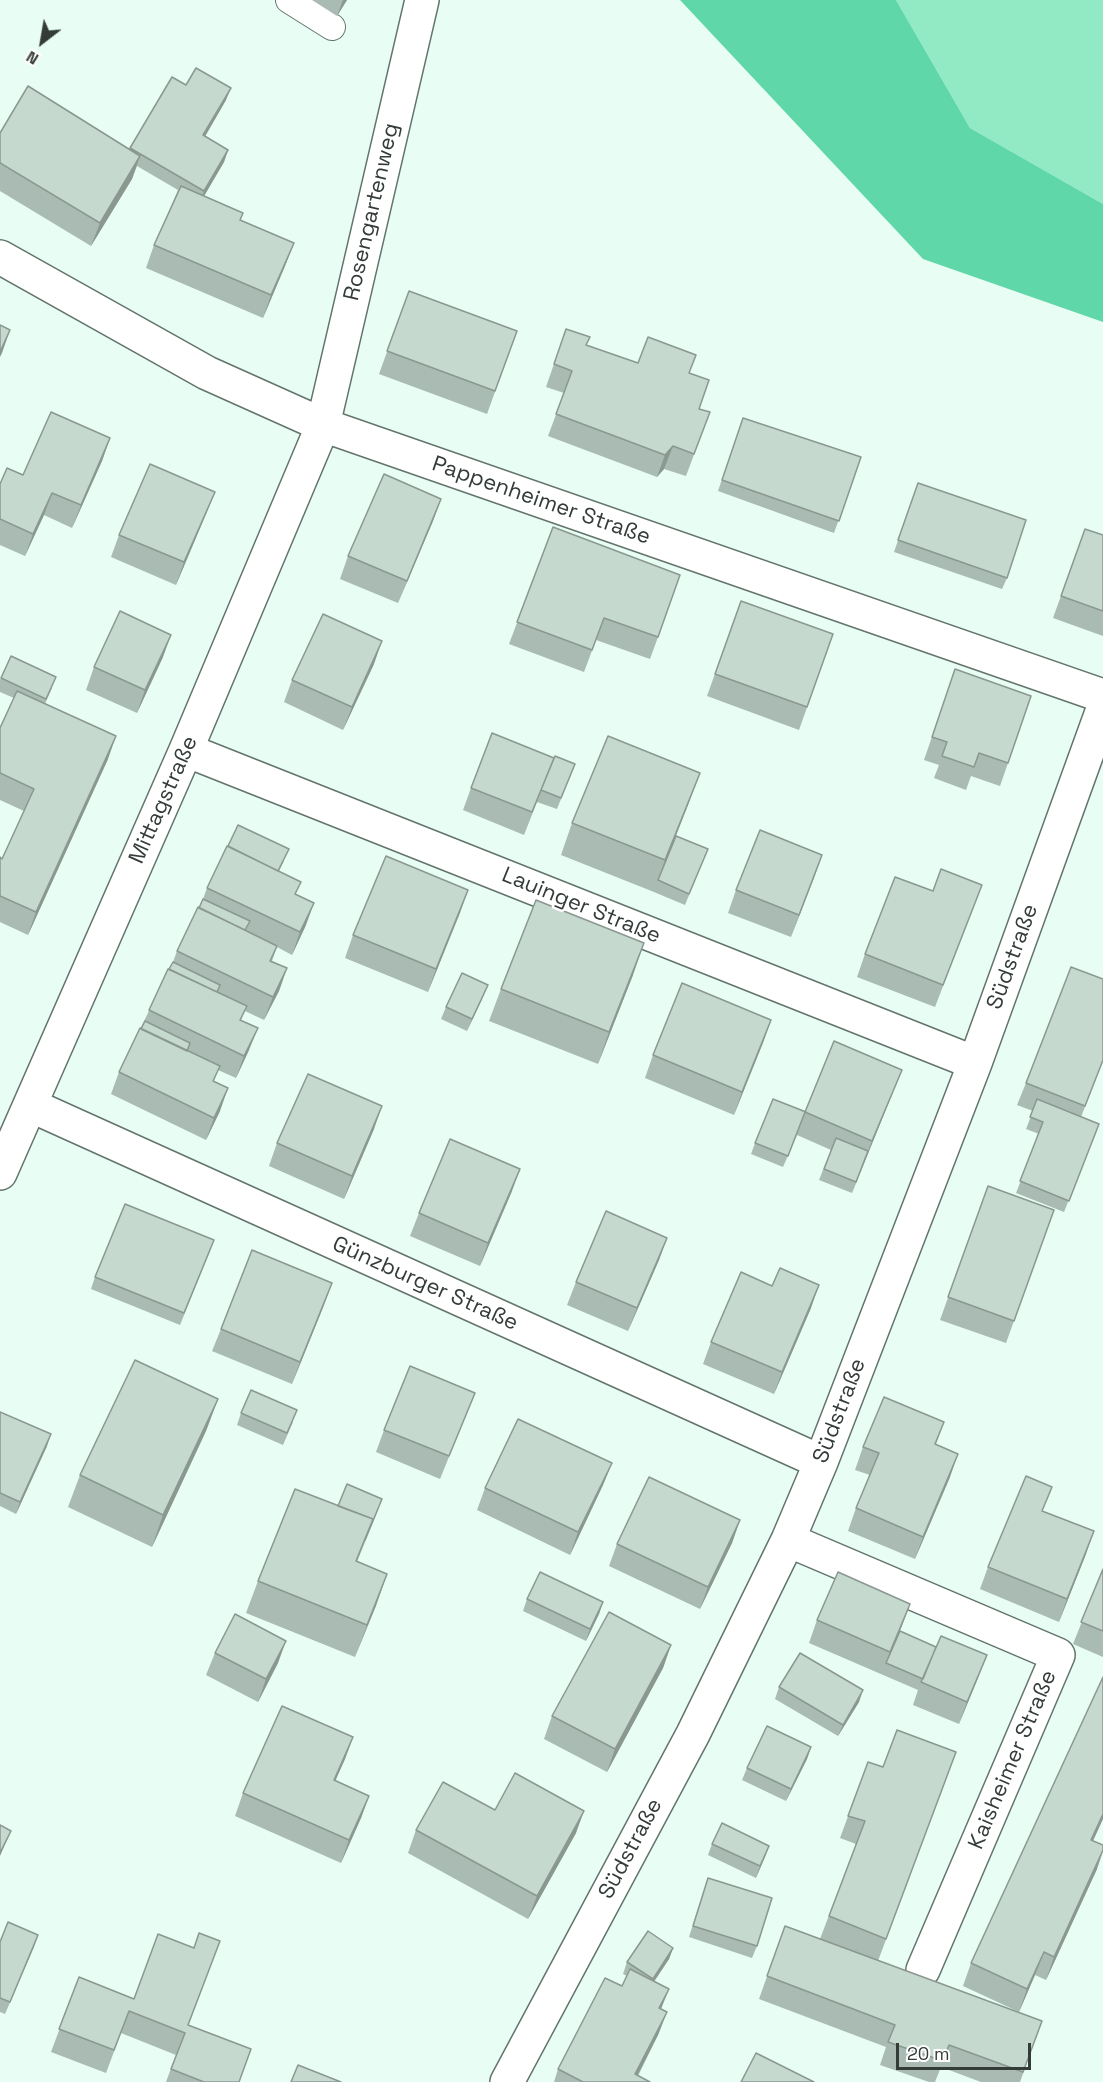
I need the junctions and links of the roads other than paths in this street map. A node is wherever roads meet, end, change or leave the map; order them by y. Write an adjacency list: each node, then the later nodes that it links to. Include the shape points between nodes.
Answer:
1 (289, 0): 3 (lane)
2 (422, 0): 5 (street, Rosengartenweg)
3 (332, 27)
4 (0, 257): 5 (street, Pappenheimer Straße, via 207,373)
5 (322, 425): 6 (street, Pappenheimer Straße); 8 (street, Mittagstraße)
6 (1103, 696)
7 (1103, 709): 9 (street, Südstraße)
8 (186, 750): 9 (street, Lauinger Straße); 10 (street, Mittagstraße)
9 (975, 1063): 12 (street, Südstraße)
10 (30, 1105): 11 (street, Mittagstraße); 12 (street, Günzburger Straße)
11 (0, 1173)
12 (821, 1462): 13 (street, Südstraße)
13 (788, 1540): 14 (street, Kaisheimer Straße, via 1058,1655); 15 (street, Südstraße, via 693,1734)
14 (923, 1970)
15 (507, 2082)

